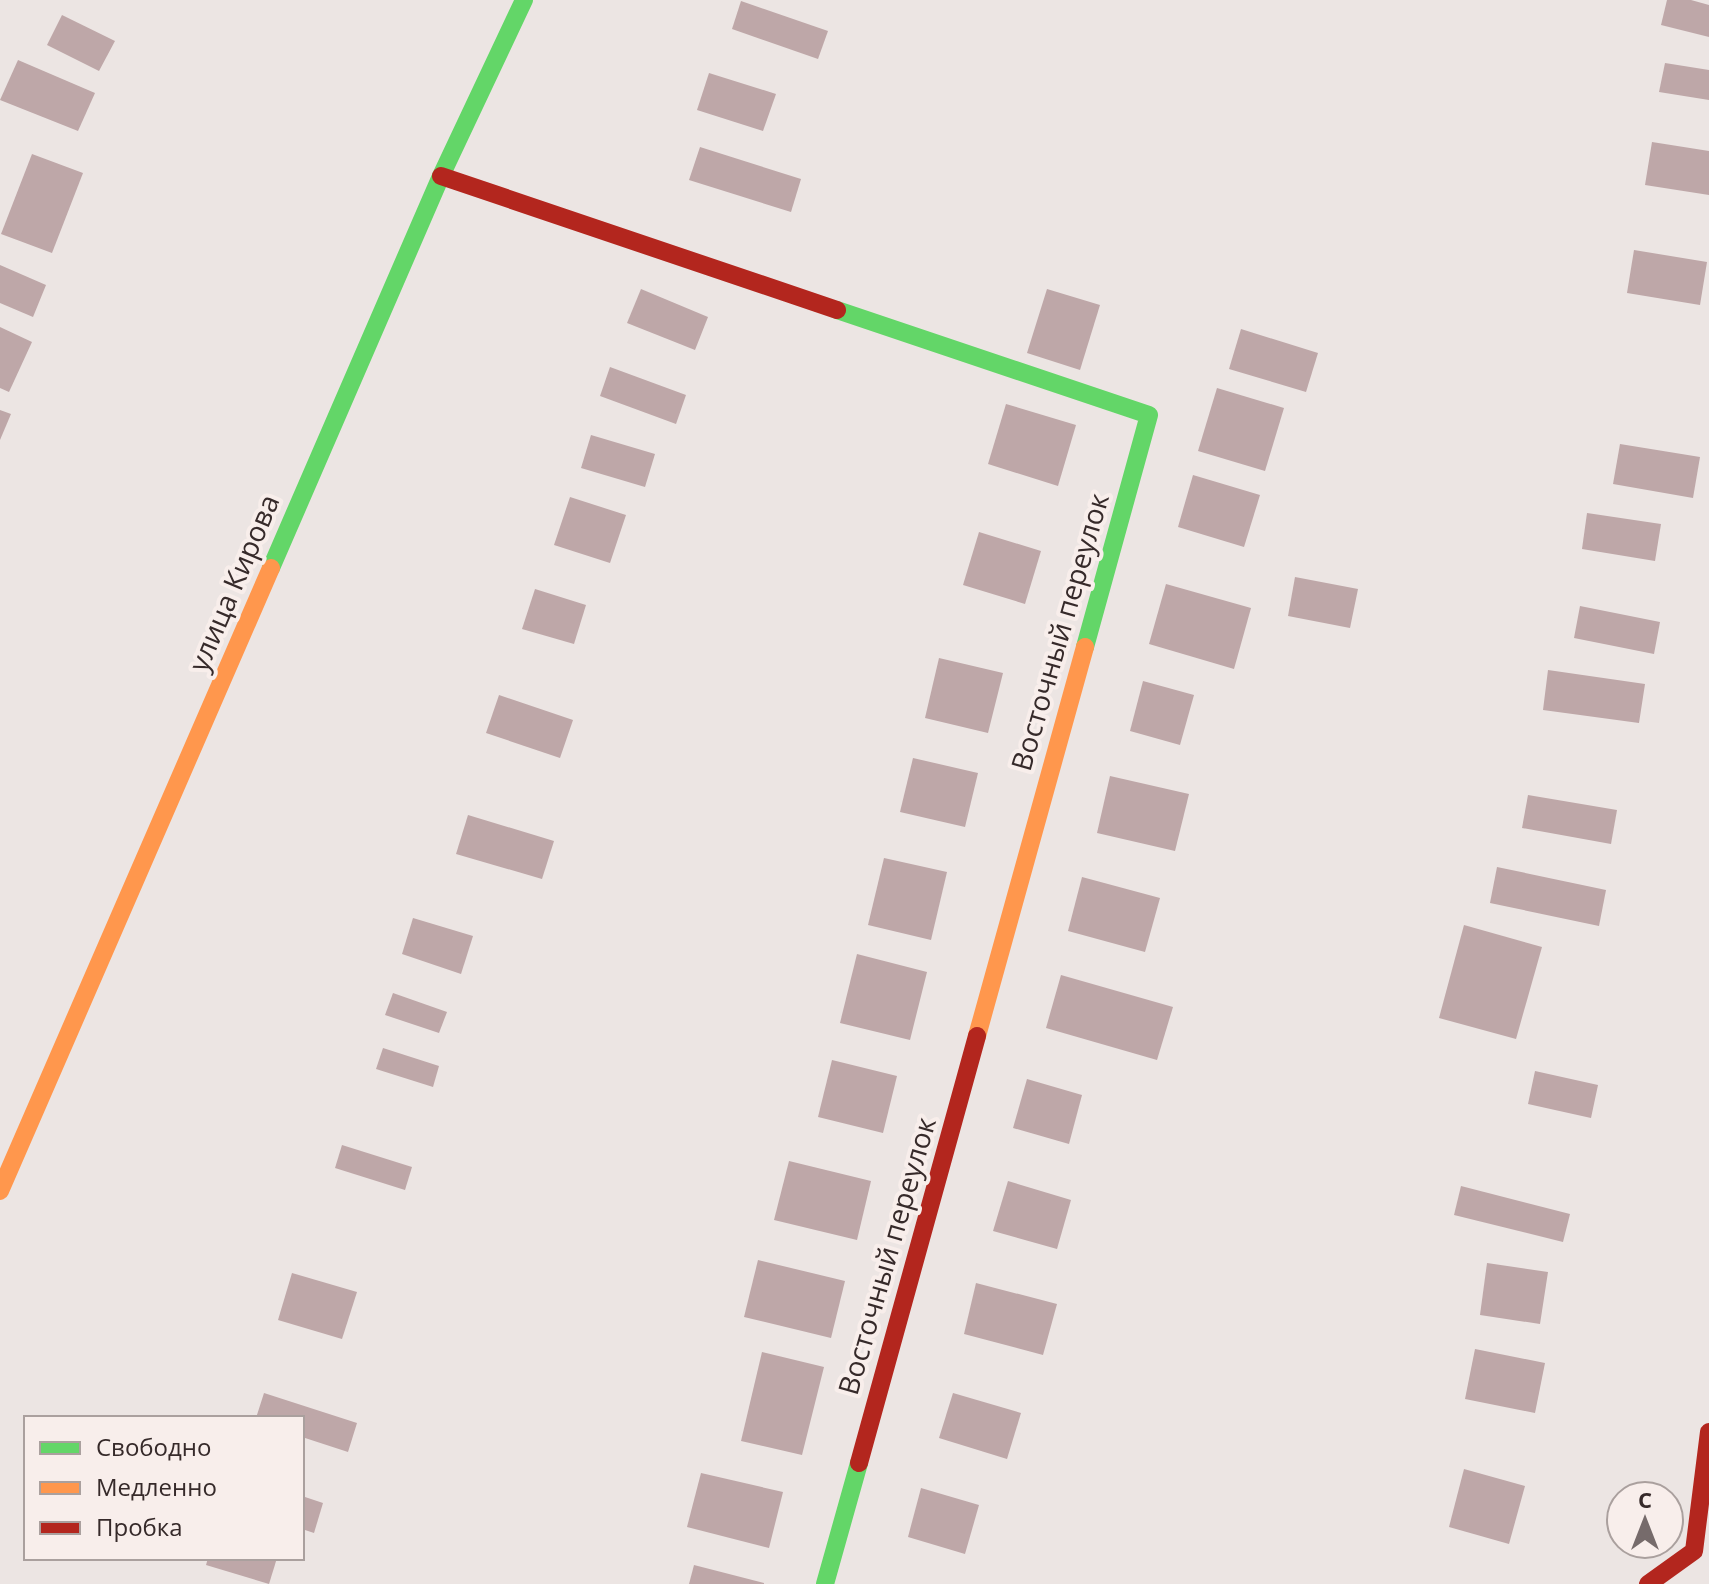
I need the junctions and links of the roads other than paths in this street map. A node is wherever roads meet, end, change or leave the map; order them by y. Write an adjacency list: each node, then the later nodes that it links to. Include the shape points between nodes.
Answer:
1 (524, 0): 2 (street, улица Кирова)
2 (441, 176): 3 (street, улица Кирова); 5 (street, Восточный переулок, via 1149,415)
3 (0, 1191)
4 (1709, 1432): 6 (street, via 1694,1551)
5 (825, 1584)
6 (1648, 1584)

